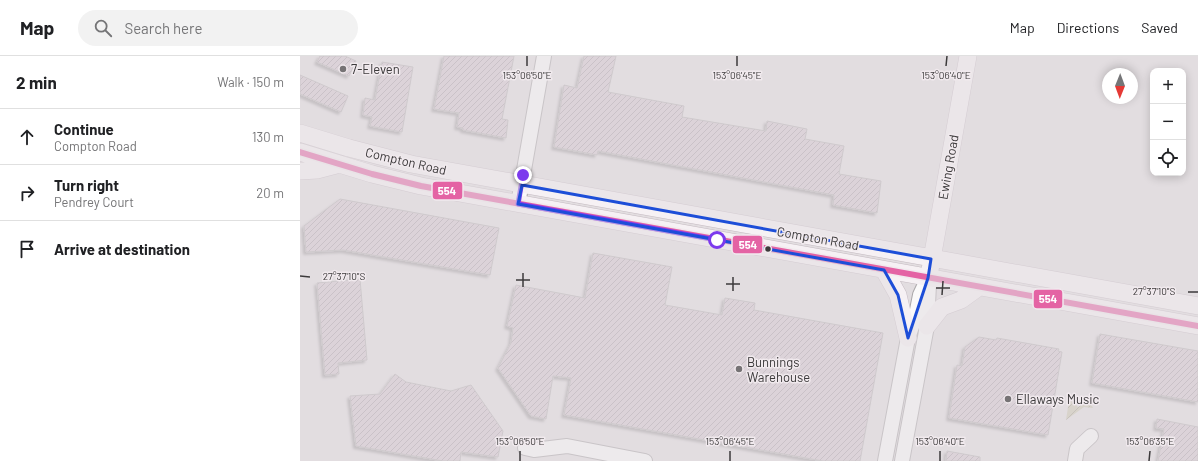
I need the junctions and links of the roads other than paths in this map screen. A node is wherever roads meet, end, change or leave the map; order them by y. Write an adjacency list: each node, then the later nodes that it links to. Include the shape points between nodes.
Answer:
1 (544, 56): 7 (street)
2 (968, 56): 9 (main road, Ewing Road)
3 (300, 132): 7 (main road, Compton Road, via 391,160)
4 (300, 152): 5 (main road, Compton Road)
5 (340, 164): 6 (main road); 8 (main road, Compton Road, via 421,186)
6 (300, 171)
7 (522, 184): 8 (street); 9 (main road, Compton Road)
8 (518, 204): 10 (main road, Compton Road)
9 (931, 259): 11 (main road, Ewing Road); 13 (main road, Compton Road)
10 (884, 270): 11 (main road, Compton Road); 16 (main road, via 898,295)
11 (928, 278): 12 (main road, Compton Road); 14 (street, Ewing Road, via 930,296); 16 (street, Ewing Road, via 920,295)
12 (979, 287): 14 (main road, via 960,300 942,307); 15 (main road, Compton Road)
13 (1198, 306)
14 (927, 326): 21 (street, Ewing Road)
15 (1198, 326)
16 (908, 338): 20 (street, Ewing Road)
17 (1091, 436): 22 (street, via 1078,449)
18 (525, 448): 19 (street, via 534,450 567,446)
19 (645, 461)
20 (885, 461)
21 (902, 461)
22 (1075, 461)

